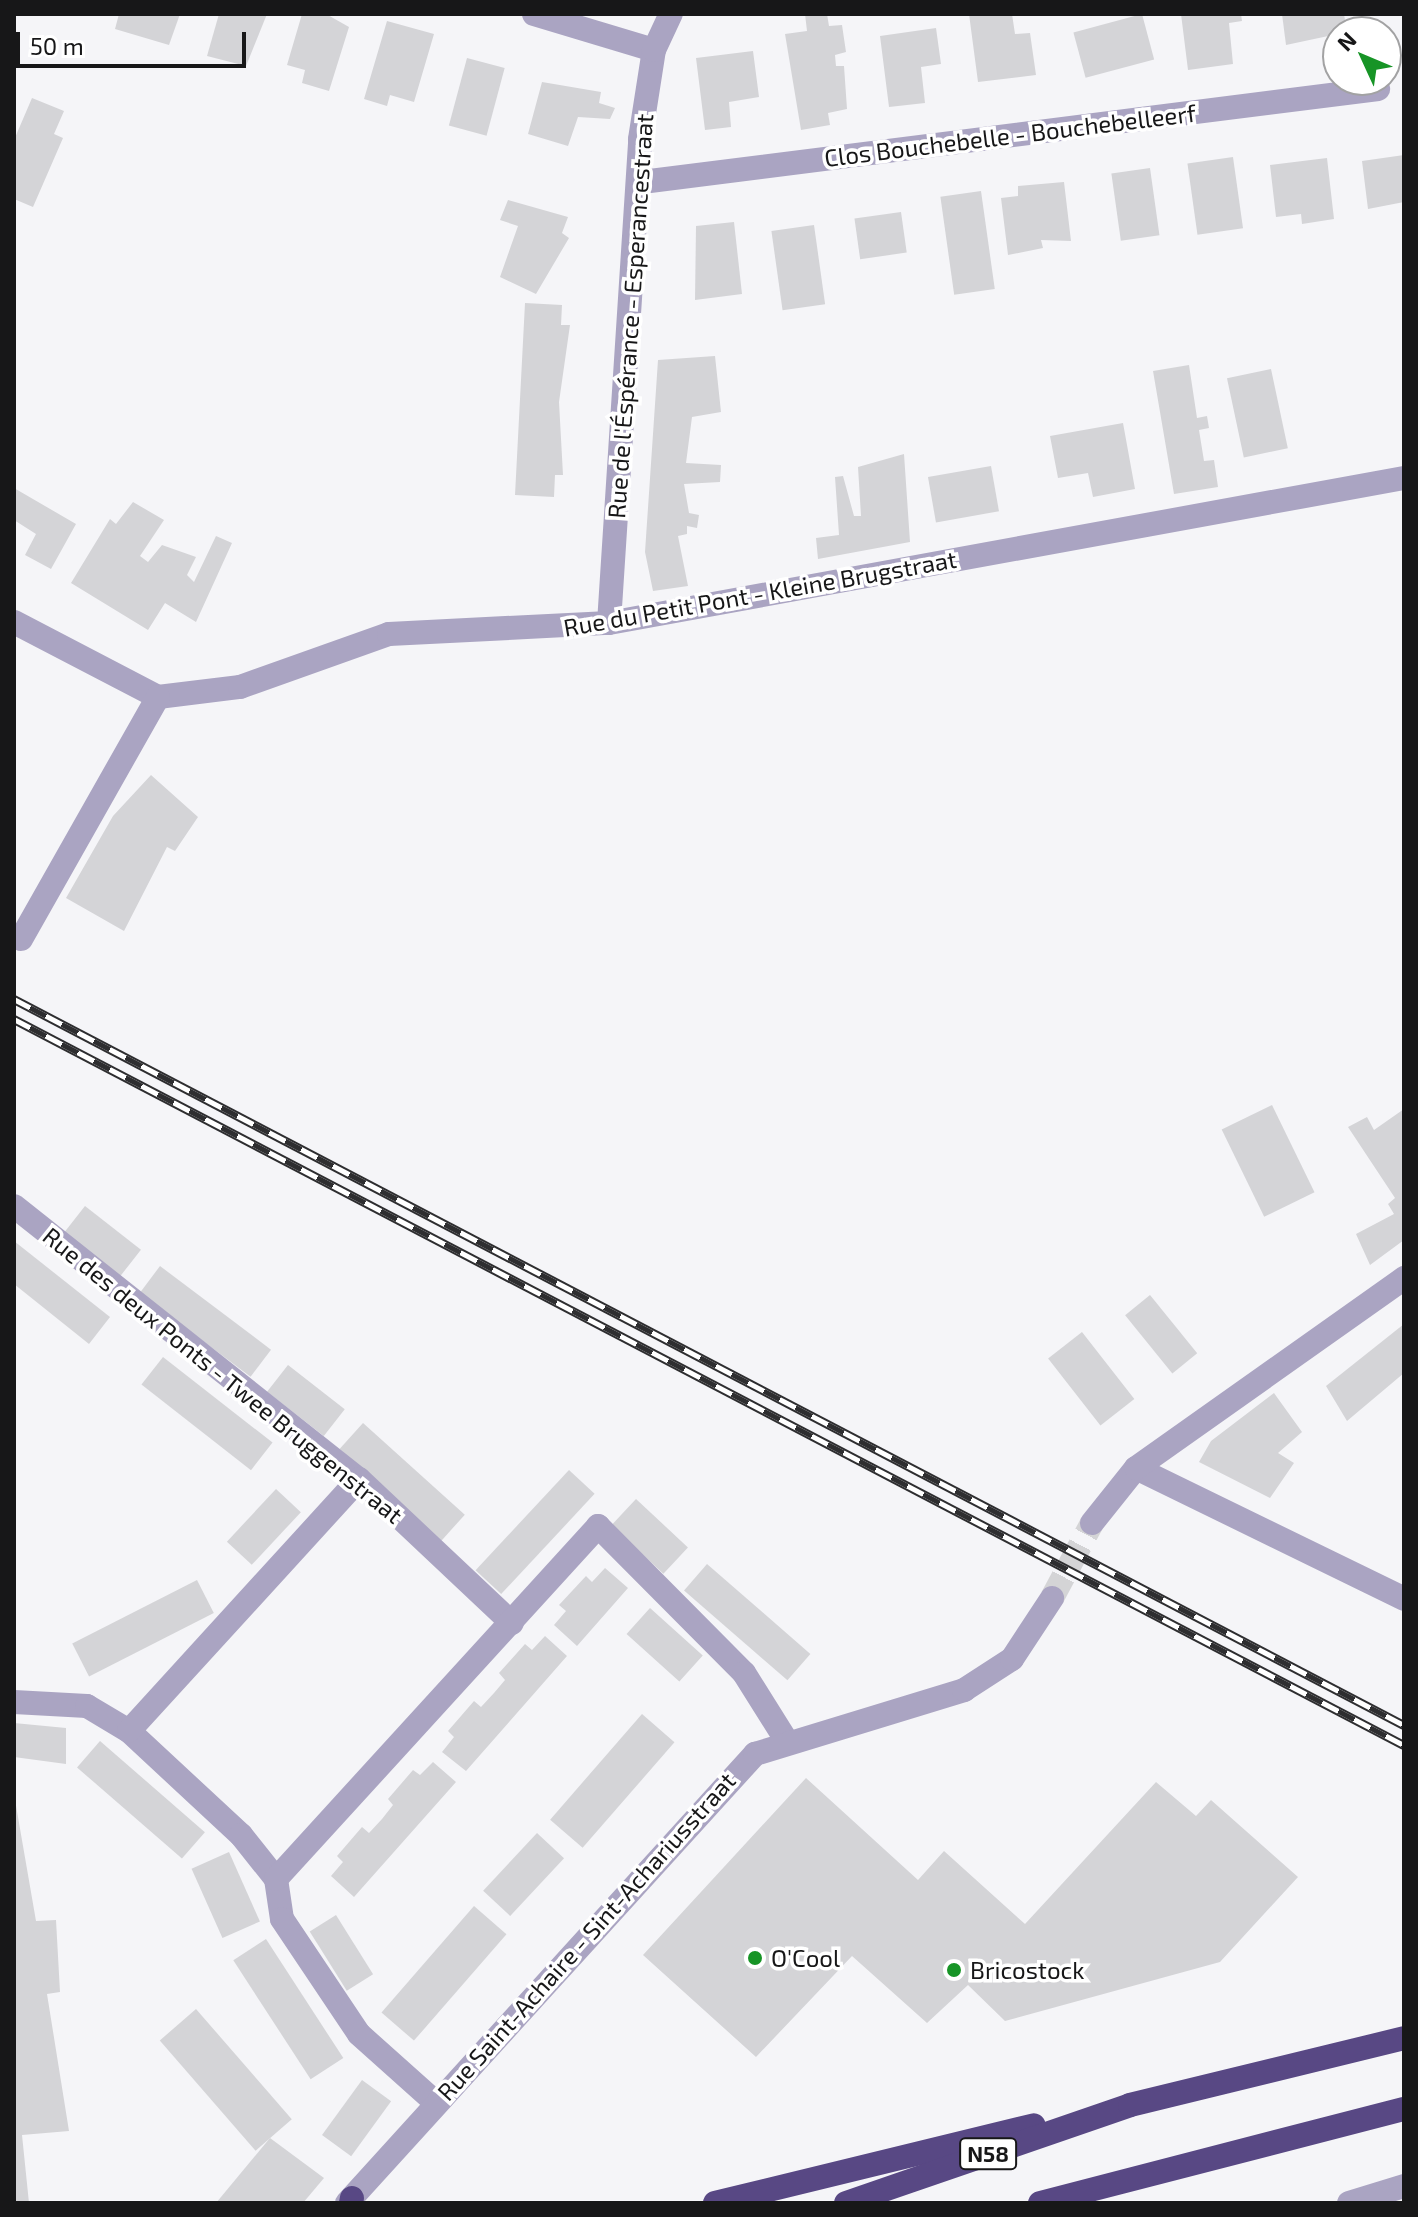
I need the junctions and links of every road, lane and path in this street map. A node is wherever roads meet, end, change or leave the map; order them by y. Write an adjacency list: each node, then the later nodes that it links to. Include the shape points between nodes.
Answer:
1 (534, 14): 3 (street)
2 (671, 14): 3 (street, Rue de l'Éspérance - Esperancestraat)
3 (654, 50): 5 (street, Rue de l'Éspérance - Esperancestraat, via 640,139)
4 (1323, 96): 5 (street, Clos Bouchebelle - Bouchebelleerf)
5 (642, 182): 8 (street, Rue de l'Éspérance - Esperancestraat)
6 (1404, 478): 8 (street, Rue du Petit Pont - Kleine Brugstraat)
7 (14, 622): 9 (street)
8 (609, 623): 9 (street, Rue du Petit Pont - Kleine Brugstraat, via 389,634 240,687)
9 (158, 697): 10 (street)
10 (21, 939)
11 (14, 1206): 14 (street, Rue des deux Ponts - Twee Bruggenstraat)
12 (1404, 1278): 13 (street)
13 (1136, 1468): 15 (street); 17 (street)
14 (359, 1479): 18 (street, Rue des deux Ponts - Twee Bruggenstraat); 20 (street)
15 (1092, 1523)
16 (1052, 1598): 21 (street, Rue Saint-Achaire - Sint-Achariusstraat, via 1012,1659 964,1690)
17 (1404, 1599)
18 (512, 1623): 21 (street, via 598,1526 744,1673); 22 (street)
19 (14, 1702): 20 (street, via 87,1706)
20 (129, 1731): 22 (street, via 241,1835)
21 (786, 1740): 24 (street, Rue Saint-Achaire - Sint-Achariusstraat, via 755,1754 720,1784)
22 (276, 1879): 24 (street, via 282,1919 359,2034)
23 (1404, 2038): 25 (highway, N58)
24 (435, 2102): 28 (street, Rue Saint-Achaire - Sint-Achariusstraat)
25 (1130, 2105): 29 (highway); 30 (highway, N58)
26 (1404, 2109): 31 (highway)
27 (1404, 2186): 32 (street)
28 (350, 2201)
29 (715, 2203)
30 (846, 2203)
31 (1040, 2203)
32 (1349, 2203)

